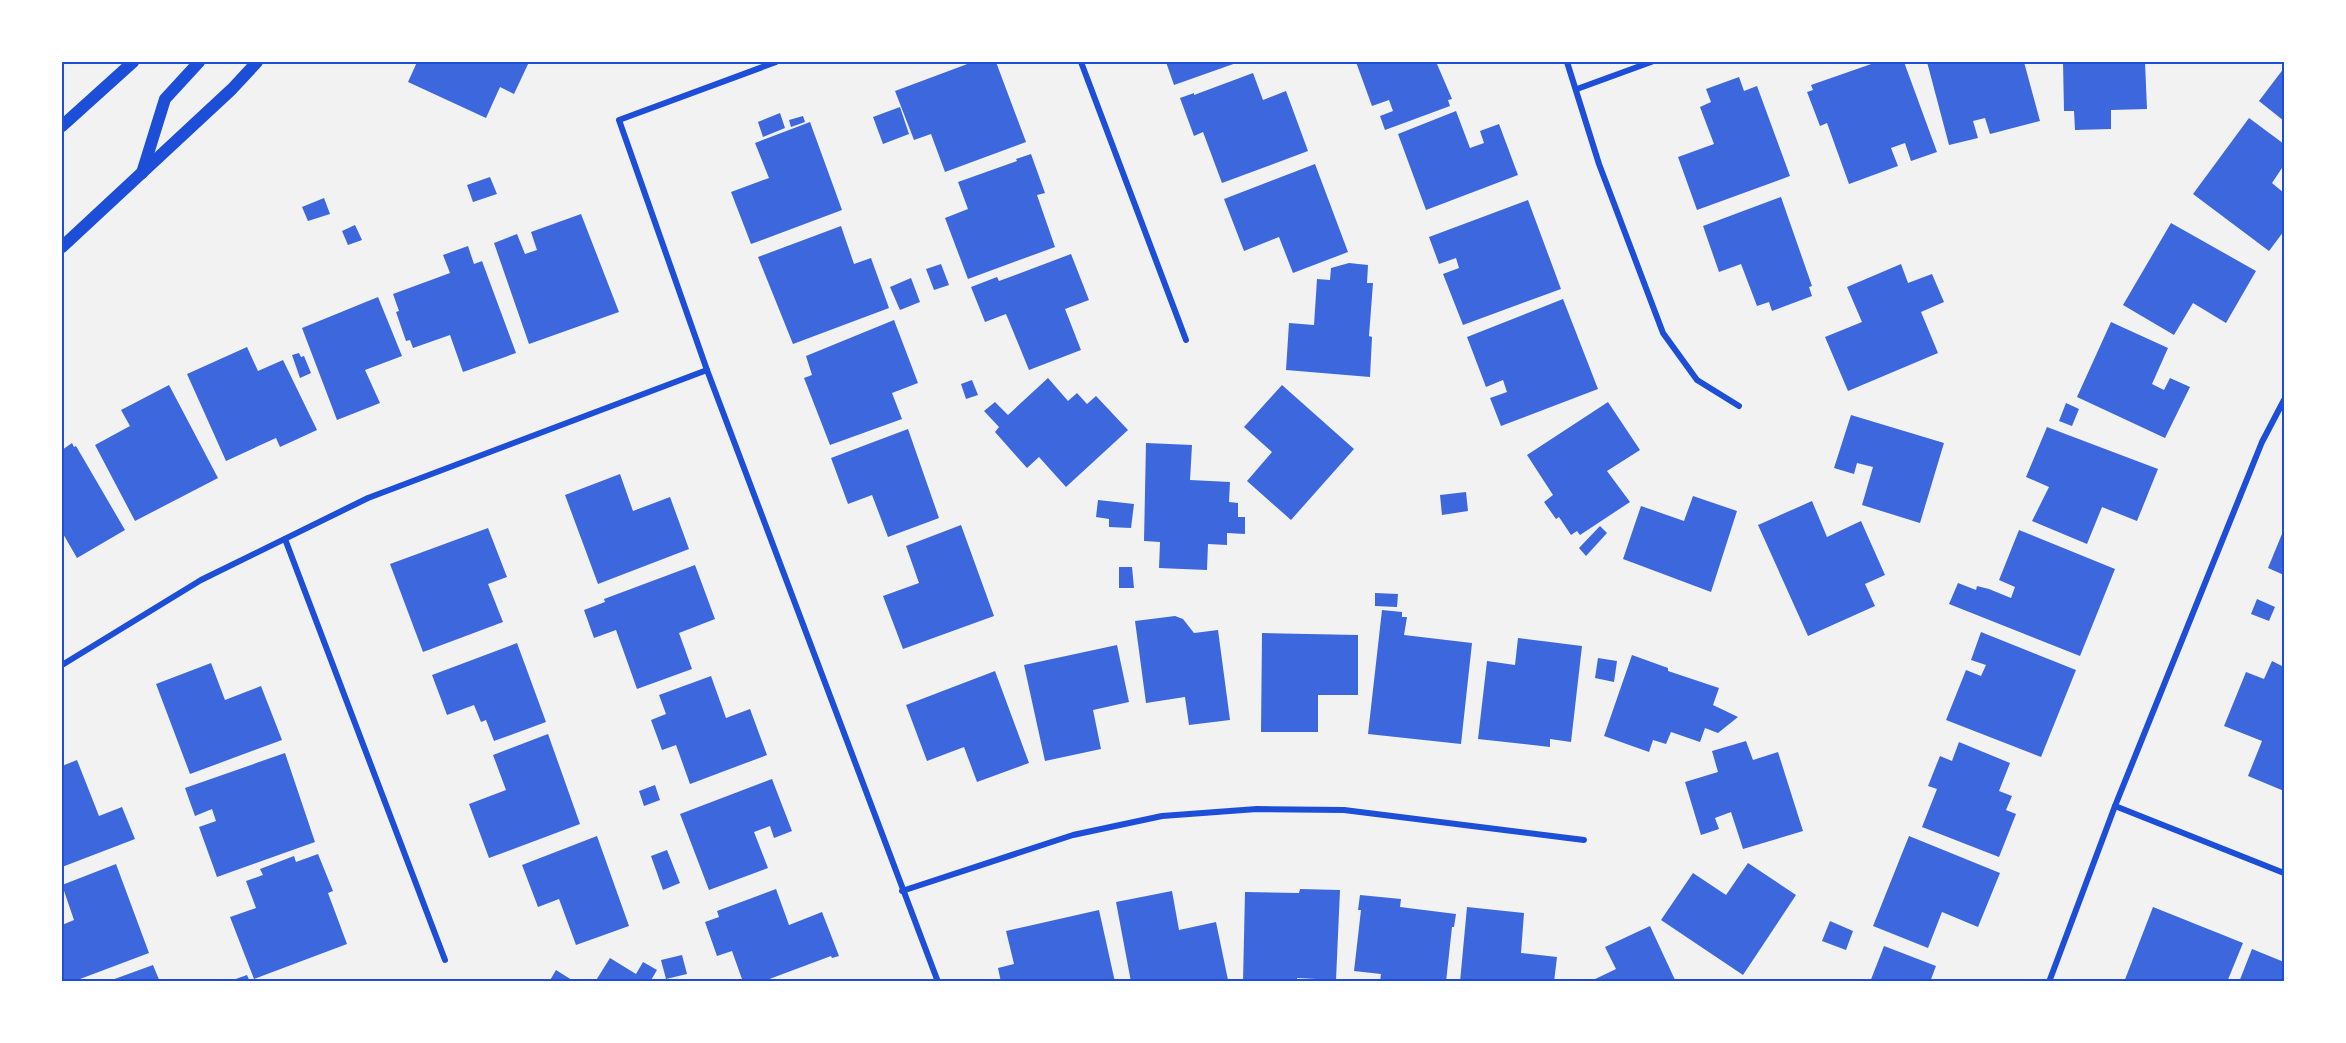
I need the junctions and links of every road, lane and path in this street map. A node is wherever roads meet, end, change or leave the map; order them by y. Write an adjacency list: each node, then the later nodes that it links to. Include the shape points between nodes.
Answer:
1 (133, 62): 9 (main road)
2 (199, 62): 10 (main road, via 165,99)
3 (257, 62): 10 (main road)
4 (776, 62): 13 (street, via 619,120)
5 (1081, 62): 12 (street)
6 (1567, 62): 8 (street)
7 (1651, 62): 8 (street)
8 (1577, 89): 15 (street, via 1599,164 1663,333 1697,380)
9 (62, 126)
10 (142, 174): 11 (main road)
11 (62, 247)
12 (1186, 340)
13 (707, 370): 16 (street, via 368,498); 21 (street)
14 (2284, 400): 18 (street, via 2262,442)
15 (1739, 406)
16 (285, 539): 17 (street, via 201,580); 22 (street)
17 (62, 665)
18 (2115, 806): 20 (street); 24 (street)
19 (1584, 840): 21 (street, via 1344,810 1257,808 1162,816 1073,835)
20 (2284, 873)
21 (902, 891): 23 (street)
22 (445, 960)
23 (938, 981)
24 (2049, 981)

